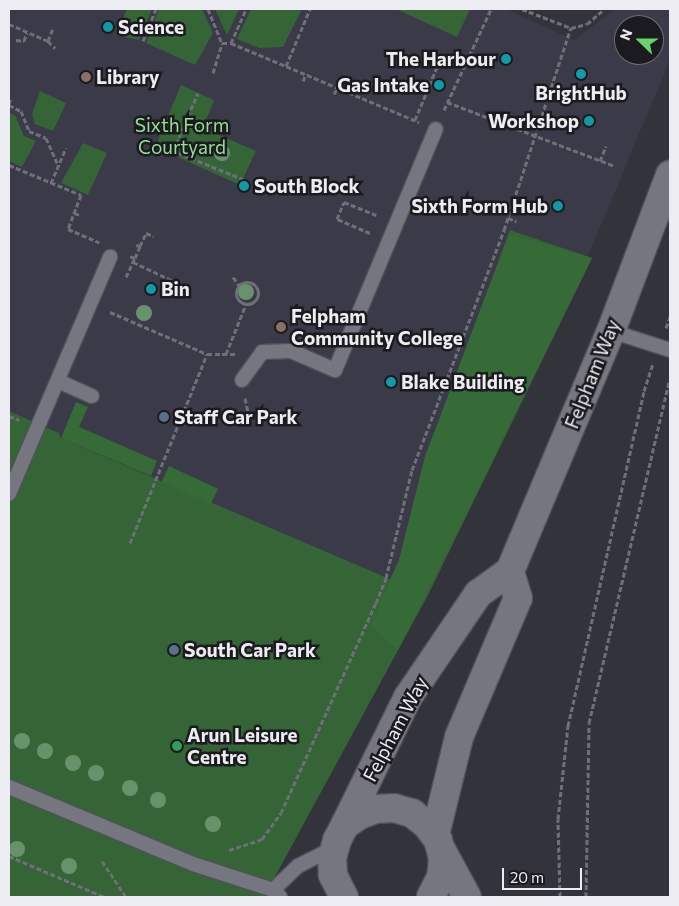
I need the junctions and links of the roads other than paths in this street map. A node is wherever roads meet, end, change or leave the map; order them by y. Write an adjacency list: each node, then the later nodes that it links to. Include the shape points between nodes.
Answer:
1 (436, 129): 6 (lane, via 335,370 291,351 262,352)
2 (670, 175): 4 (main road, Felpham Way)
3 (110, 257): 7 (lane)
4 (611, 331): 5 (lane); 10 (main road, Felpham Way)
5 (665, 348)
6 (242, 380)
7 (58, 381): 8 (lane); 9 (lane)
8 (92, 396)
9 (9, 494)
10 (510, 571): 12 (main road, Felpham Way, via 478,594 408,697); 13 (main road, via 518,598 459,737)
11 (9, 787): 14 (lane, via 193,864)
12 (340, 836): 13 (main road, Felpham Way, via 376,809 394,808 412,813); 14 (lane, via 298,866); 15 (main road, Felpham Way, via 333,875)
13 (437, 841): 16 (main road, via 443,858 441,877); 17 (main road, Felpham Way)
14 (277, 894)
15 (344, 897)
16 (431, 897)
17 (467, 897)

